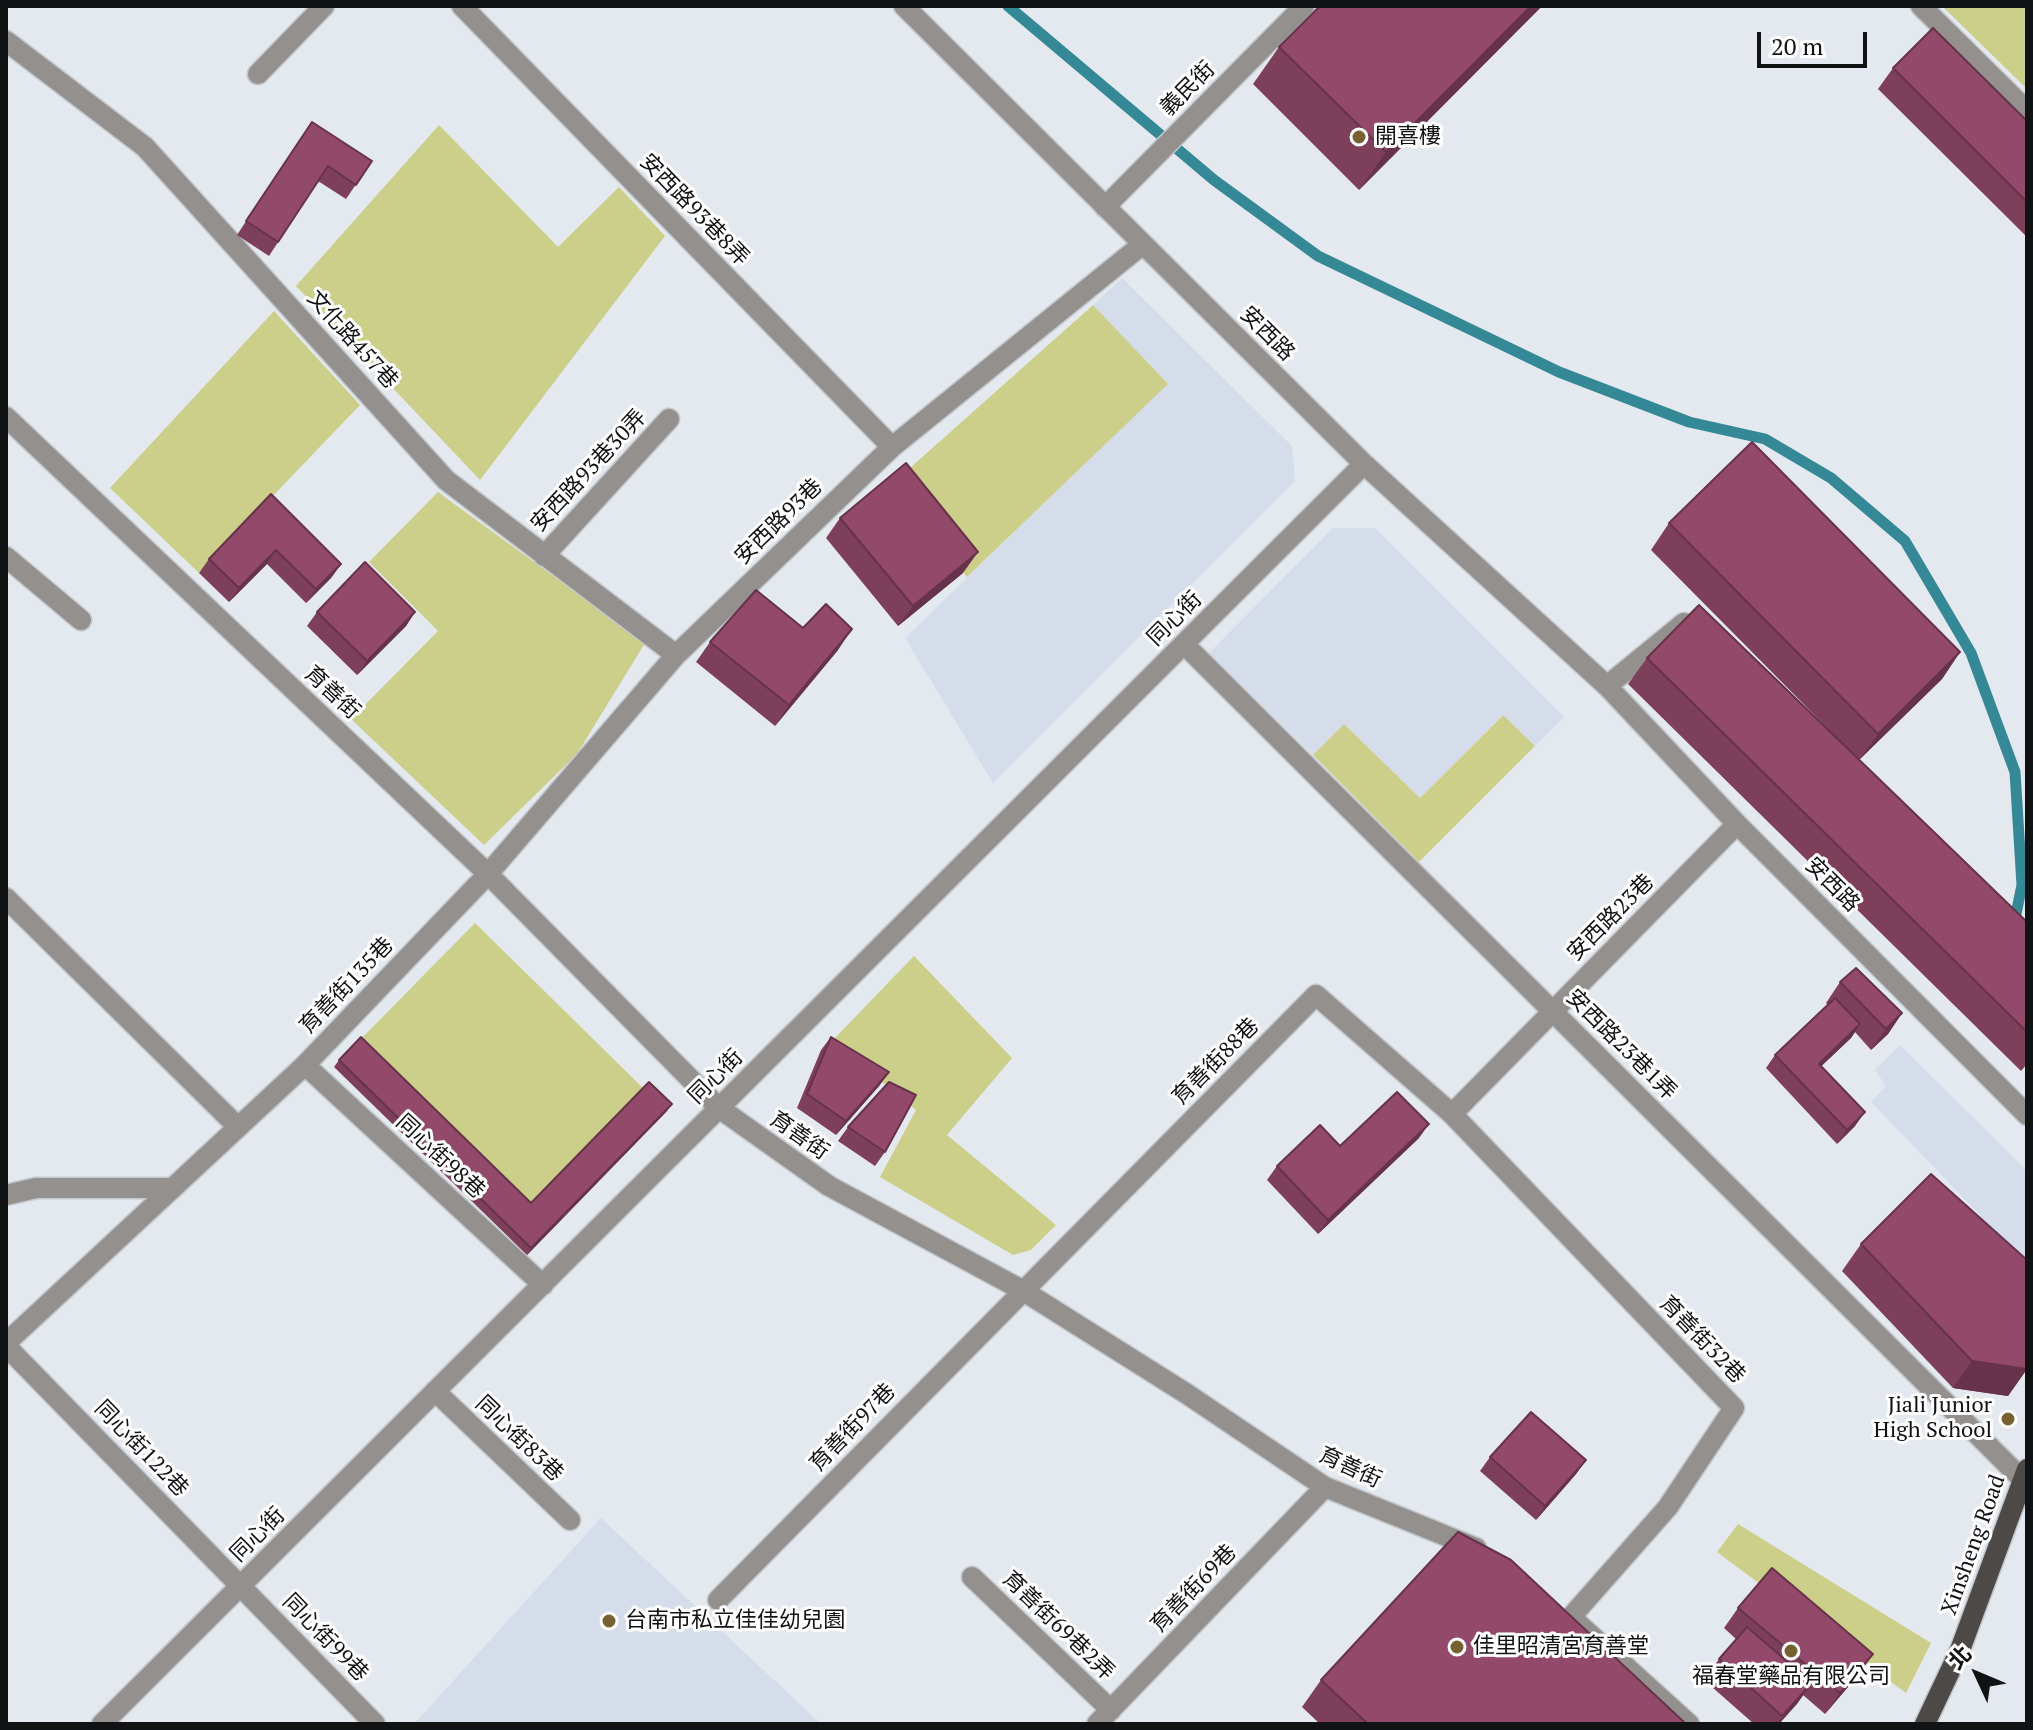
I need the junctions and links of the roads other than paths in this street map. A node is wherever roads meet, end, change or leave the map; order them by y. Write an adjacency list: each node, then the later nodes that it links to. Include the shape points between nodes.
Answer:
1 (324, 6): 7 (street)
2 (462, 6): 13 (street, 安西路93巷8弄)
3 (904, 6): 9 (street, 安西路)
4 (1304, 6): 9 (street, 義民街)
5 (1921, 6): 8 (street)
6 (6, 41): 15 (street, 文化路457巷, via 145,147 446,480)
7 (258, 74)
8 (2027, 111)
9 (1105, 207): 10 (street, 安西路)
10 (1143, 244): 13 (street, 安西路93巷); 14 (street, 安西路)
11 (6, 417): 23 (street, 育善街)
12 (669, 419): 15 (street, 安西路93巷30弄)
13 (892, 447): 20 (street, 安西路93巷)
14 (1364, 464): 18 (street, 同心街); 21 (street, 安西路)
15 (544, 556): 20 (street, 文化路457巷)
16 (6, 557): 17 (street)
17 (81, 620)
18 (1184, 644): 25 (street, 安西路23巷1弄); 27 (street, 同心街)
19 (1707, 644): 21 (street, via 1684,623)
20 (676, 655): 23 (street, 安西路93巷)
21 (1607, 686): 22 (street, 安西路)
22 (1737, 824): 25 (street, 安西路23巷); 29 (street, 安西路)
23 (488, 874): 26 (street, 育善街135巷); 27 (street, 育善街)
24 (6, 898): 30 (street)
25 (1553, 1011): 28 (street, 安西路23巷); 37 (street, 安西路23巷1弄)
26 (305, 1065): 30 (street, 育善街135巷); 33 (street, 同心街98巷)
27 (719, 1108): 33 (street, 同心街); 34 (street, 育善街, via 829,1186)
28 (1452, 1114): 34 (street, 育善街88巷, via 1316,995); 47 (street, 育善街32巷, via 1734,1408 1668,1507 1566,1612)
29 (2027, 1115)
30 (238, 1127): 31 (street, 育善街135巷)
31 (173, 1188): 32 (street, via 36,1188); 35 (street, 育善街135巷)
32 (6, 1195)
33 (543, 1285): 36 (street, 同心街)
34 (1022, 1290): 38 (street, 育善街); 43 (street, 育善街97巷)
35 (6, 1345): 42 (street, 同心街122巷)
36 (435, 1391): 39 (street, 同心街83巷); 42 (street, 同心街)
37 (2025, 1475): 48 (main road, Xinsheng Road, via 1960,1650)
38 (1325, 1487): 40 (street, 育善街); 44 (street, 育善街69巷)
39 (570, 1520)
40 (1495, 1558)
41 (972, 1577): 44 (street, 育善街69巷2弄)
42 (241, 1586): 45 (street, 同心街); 46 (street, 同心街99巷)
43 (718, 1600)
44 (1104, 1717)
45 (102, 1724)
46 (375, 1724)
47 (1689, 1724)
48 (1925, 1724)

